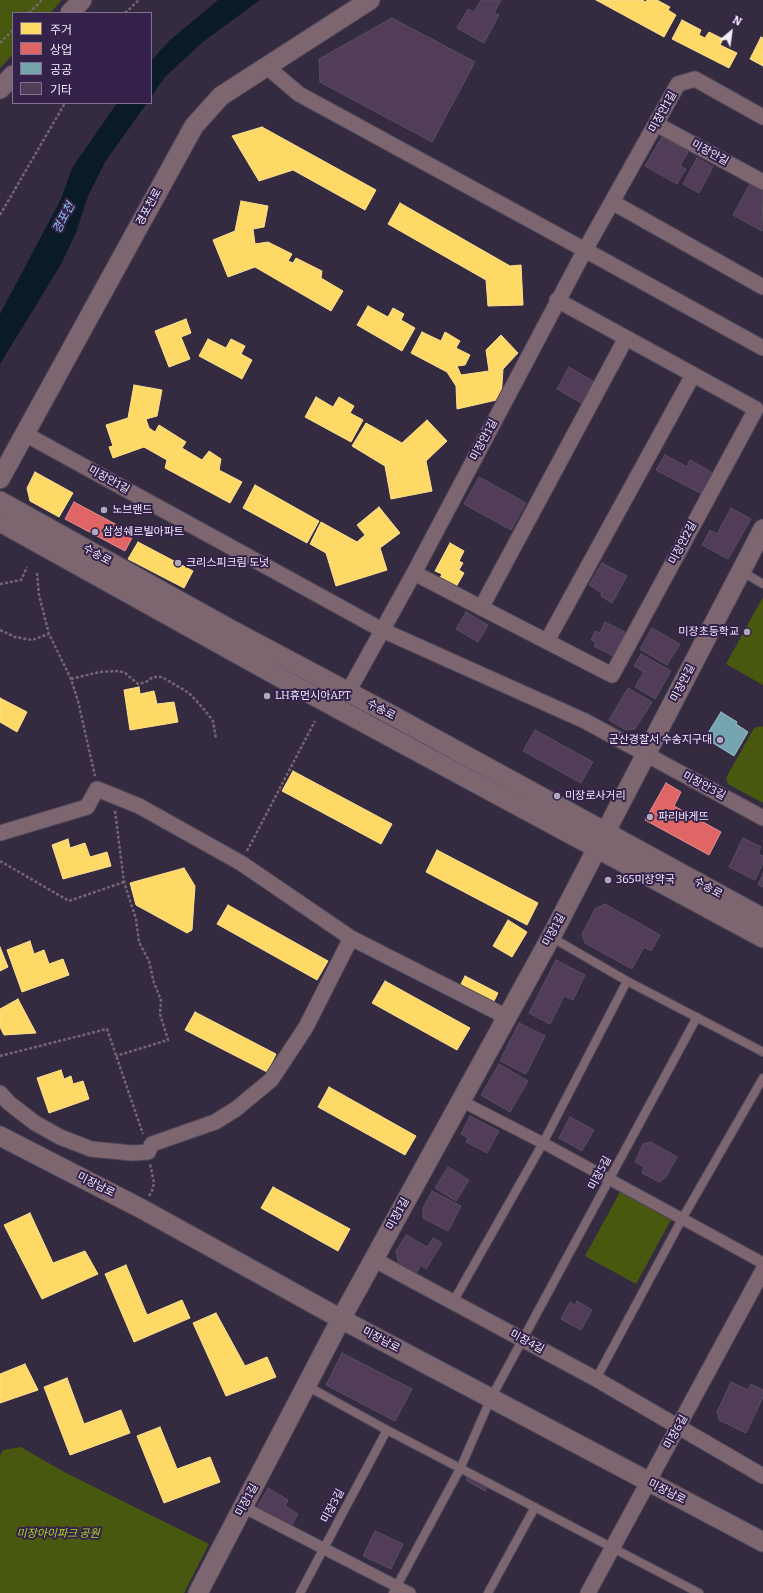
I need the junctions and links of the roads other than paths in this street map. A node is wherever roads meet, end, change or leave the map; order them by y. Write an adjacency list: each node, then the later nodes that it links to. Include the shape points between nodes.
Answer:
1 (82, 0): 3 (street)
2 (370, 0): 4 (street, 경포천로)
3 (71, 12)
4 (266, 66): 11 (street, via 299,94); 17 (street, 경포천로, via 220,96 194,126)
5 (12, 76): 6 (street)
6 (0, 89)
7 (763, 117): 8 (street, 미장안1길, via 695,79 678,84)
8 (656, 124): 9 (street, 미장안길); 10 (street, 미장안1길)
9 (763, 182)
10 (612, 202): 11 (street, 미장안1길); 12 (street)
11 (585, 250): 13 (street, 미장안1길); 15 (street)
12 (763, 287)
13 (557, 300): 14 (street, 미장안2길); 23 (street, 미장안1길)
14 (626, 338): 16 (street, 미장안2길); 25 (street)
15 (763, 348)
16 (693, 375): 27 (street); 27 (street, 미장안2길, via 756,409 612,675)
17 (25, 434): 18 (street, 경포천로); 26 (street, 미장안1길)
18 (0, 479)
19 (0, 501): 28 (street, 수송로)
20 (0, 522): 32 (street, 수송로, via 288,682)
21 (763, 529): 22 (street, 미장안길)
22 (741, 571): 24 (lane); 29 (street, 미장안길)
23 (414, 573): 25 (street, 미장안2길); 26 (street, 미장안1길)
24 (763, 584)
25 (481, 608): 27 (street, 미장안2길)
26 (382, 630): 28 (street, 미장안1길); 29 (street, 미장안1길, via 585,721)
27 (547, 641)
28 (348, 692): 32 (street, 수송로)
29 (646, 755): 30 (street, 미장안3길); 32 (street, 미장안길)
30 (763, 818)
31 (0, 833): 35 (street, via 87,807 97,789 139,806 241,863)
32 (602, 840): 33 (street, 수송로); 34 (street, 미장1길); 36 (street, 수송로)
33 (763, 918)
34 (551, 937): 37 (lane); 39 (street, 미장1길)
35 (351, 938): 39 (street, via 497,1012); 42 (street, via 306,1027 271,1080 236,1109 215,1122 152,1144 148,1152 132,1154 91,1149 60,1137 35,1123 9,1103)
36 (763, 938)
37 (627, 981): 38 (lane); 45 (lane)
38 (697, 1017): 40 (lane); 46 (lane, 미장5길)
39 (505, 1019): 43 (street, 미장1길)
40 (763, 1052)
41 (763, 1078): 47 (lane)
42 (0, 1092)
43 (460, 1101): 45 (street); 48 (street, 미장1길)
44 (0, 1136): 52 (street, 미장남로, via 142,1209)
45 (543, 1143): 46 (street); 51 (lane)
46 (610, 1179): 47 (street); 53 (lane, 미장5길)
47 (682, 1219): 49 (street); 54 (lane)
48 (374, 1259): 51 (street, 미장4길); 52 (street, 미장1길)
49 (763, 1263)
50 (763, 1270): 57 (street, 미장6길)
51 (453, 1302): 53 (street, 미장4길)
52 (341, 1319): 55 (street, 미장1길); 56 (street, 미장남로)
53 (523, 1340): 54 (street, 미장4길); 56 (lane, 미장5길)
54 (596, 1379): 57 (street, 미장4길)
55 (307, 1386): 58 (lane); 62 (street, 미장1길)
56 (491, 1398): 59 (lane, 미장5길); 61 (street, 미장남로)
57 (679, 1427): 60 (street, 미장4길); 61 (street, 미장6길)
58 (387, 1430): 59 (lane); 66 (lane, 미장3길)
59 (460, 1469): 63 (lane); 67 (lane)
60 (763, 1476)
61 (647, 1482): 64 (street, 미장남로); 65 (street, 미장6길)
62 (243, 1507): 66 (street); 68 (street, 미장1길)
63 (535, 1507): 65 (lane); 71 (lane)
64 (763, 1542)
65 (613, 1547): 72 (street, 미장6길); 73 (lane)
66 (323, 1549): 67 (street); 69 (lane, 미장3길)
67 (395, 1590): 70 (street)
68 (198, 1593)
69 (300, 1593)
70 (410, 1593)
71 (488, 1593)
72 (588, 1593)
73 (700, 1593)

